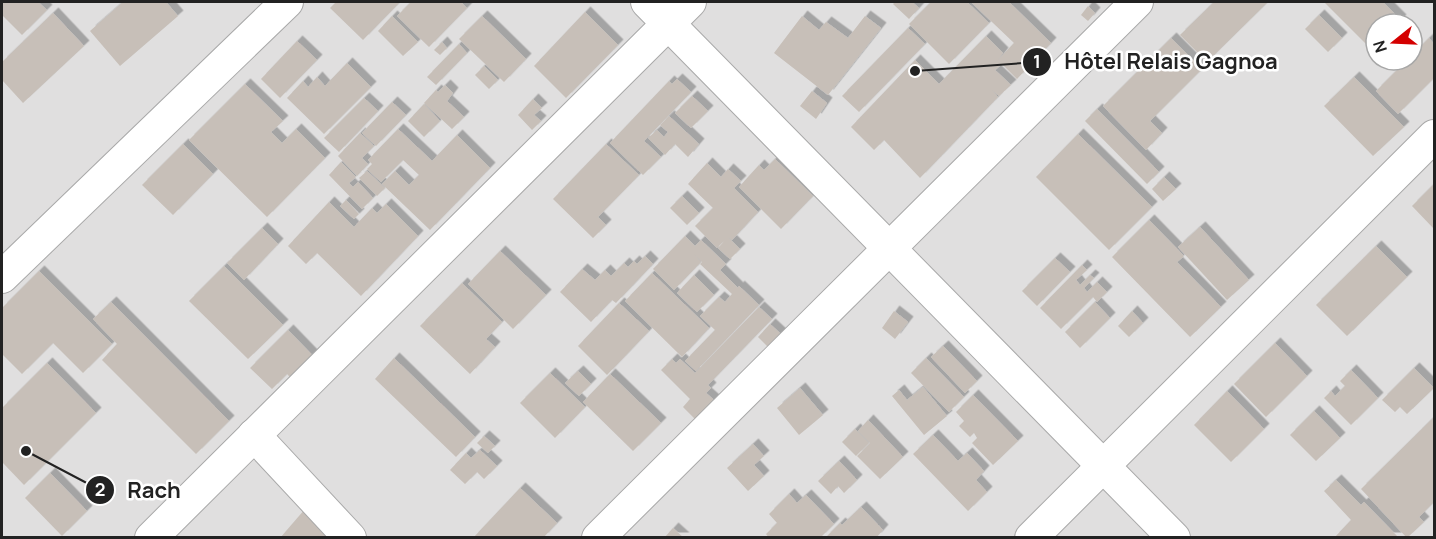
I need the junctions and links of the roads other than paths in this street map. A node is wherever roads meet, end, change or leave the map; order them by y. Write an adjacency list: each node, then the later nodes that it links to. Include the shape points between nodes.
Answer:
1 (287, 2): 7 (street)
2 (690, 2): 4 (street)
3 (1137, 2): 6 (street)
4 (658, 12): 6 (street); 8 (street)
5 (1434, 136): 9 (street)
6 (889, 248): 9 (street); 12 (street)
7 (2, 277)
8 (254, 435): 10 (street); 11 (street)
9 (1103, 466): 13 (street); 14 (street)
10 (151, 537)
11 (351, 537)
12 (598, 537)
13 (1031, 537)
14 (1174, 537)

